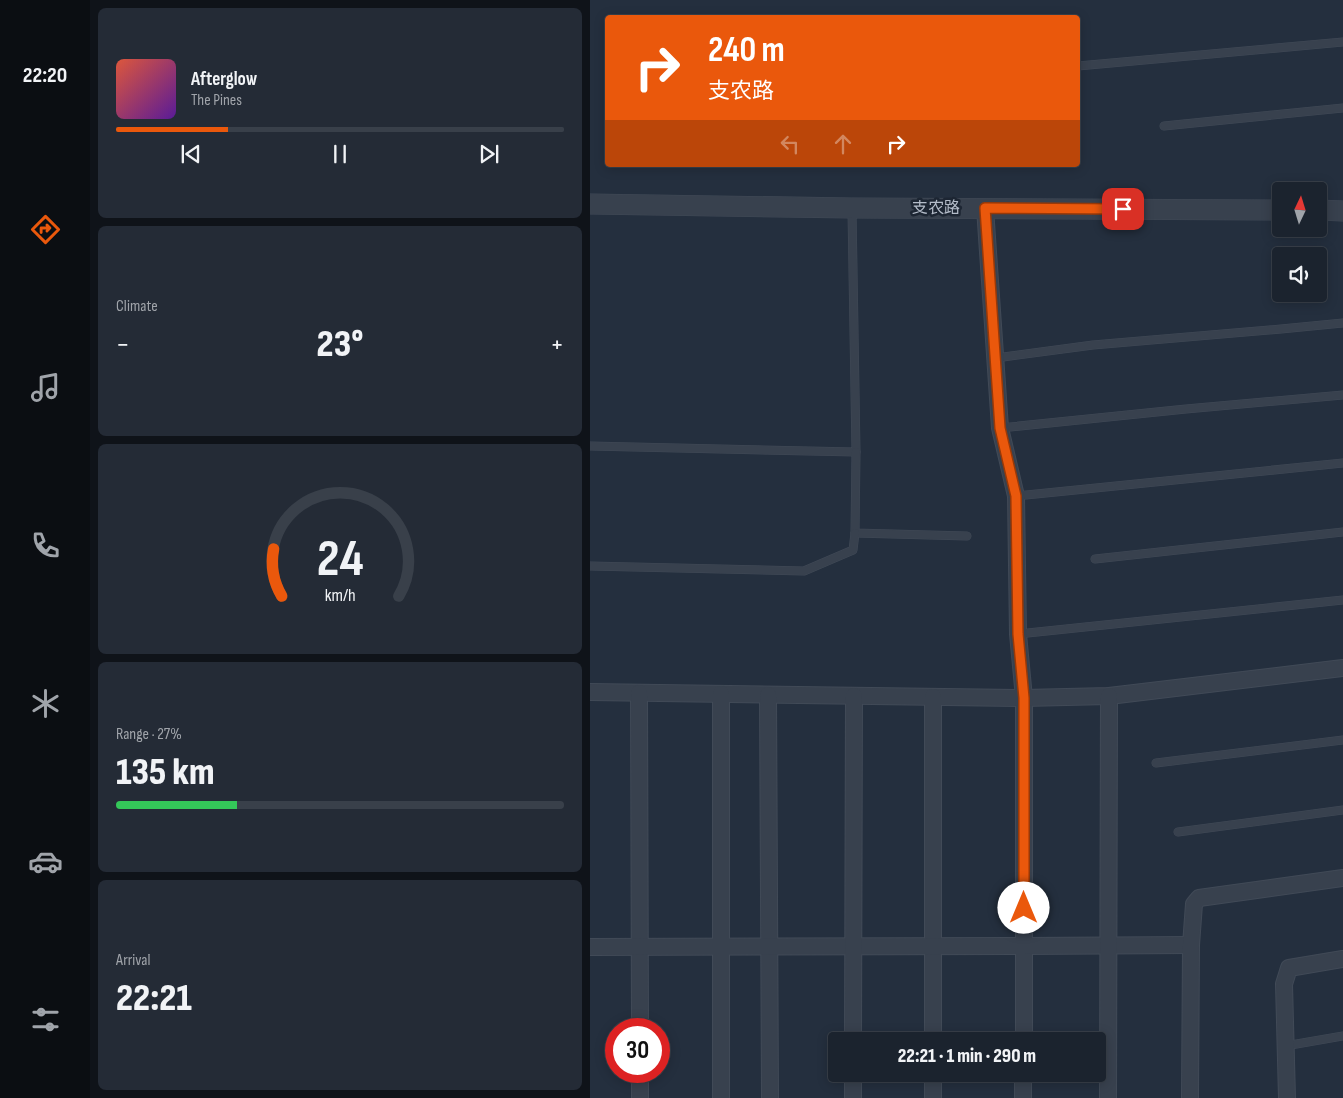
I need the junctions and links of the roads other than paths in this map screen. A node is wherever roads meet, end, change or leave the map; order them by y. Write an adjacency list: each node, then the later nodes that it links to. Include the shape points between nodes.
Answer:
1 (1343, 42): 2 (lane)
2 (1080, 66)
3 (1343, 108): 4 (lane)
4 (1164, 126)
5 (590, 204): 6 (street, 支农路)
6 (852, 208): 7 (street, 支农路); 16 (lane)
7 (985, 208): 8 (street, 支农路); 12 (street)
8 (1272, 210)
9 (1328, 210): 10 (street)
10 (1343, 210)
11 (1343, 323): 12 (lane, via 1093,345)
12 (996, 358): 14 (street)
13 (1343, 396): 14 (lane)
14 (1000, 428): 18 (street)
15 (590, 446): 16 (lane)
16 (856, 452): 20 (lane)
17 (1343, 463): 18 (lane)
18 (1016, 496): 25 (street)
19 (1343, 532): 22 (lane)
20 (855, 533): 21 (lane); 23 (lane, via 853,550 804,571)
21 (967, 536)
22 (1095, 559)
23 (590, 566)
24 (1343, 600): 25 (lane)
25 (1018, 634): 34 (street)
26 (1343, 668): 32 (street)
27 (590, 692): 28 (street)
28 (639, 693): 29 (street); 41 (street)
29 (721, 694): 30 (street); 42 (street)
30 (768, 695): 31 (street); 43 (street)
31 (854, 696): 33 (street); 44 (street)
32 (1109, 696): 34 (street); 47 (street)
33 (933, 697): 34 (street); 45 (street)
34 (1024, 698): 46 (street)
35 (1343, 740): 36 (lane)
36 (1156, 763)
37 (1343, 810): 38 (lane)
38 (1178, 832)
39 (1343, 878): 40 (street, via 1199,898 1194,904)
40 (1191, 945): 47 (street); 67 (street)
41 (640, 946): 42 (street); 48 (street); 50 (street)
42 (721, 946): 43 (street); 61 (street)
43 (769, 946): 44 (street); 62 (street)
44 (853, 946): 45 (street); 51 (street)
45 (934, 946): 46 (street); 52 (street)
46 (1024, 946): 47 (street); 53 (street)
47 (1108, 946): 66 (street)
48 (590, 947)
49 (1343, 959): 55 (street, via 1290,968 1284,984)
50 (640, 1018)
51 (853, 1032)
52 (933, 1032)
53 (1024, 1032)
54 (1343, 1036): 55 (lane)
55 (1286, 1046): 68 (street)
56 (853, 1082): 63 (street)
57 (933, 1082): 64 (street)
58 (1023, 1082): 65 (street)
59 (640, 1083): 60 (street)
60 (640, 1098)
61 (721, 1098)
62 (770, 1098)
63 (853, 1098)
64 (933, 1098)
65 (1023, 1098)
66 (1108, 1098)
67 (1190, 1098)
68 (1287, 1098)

